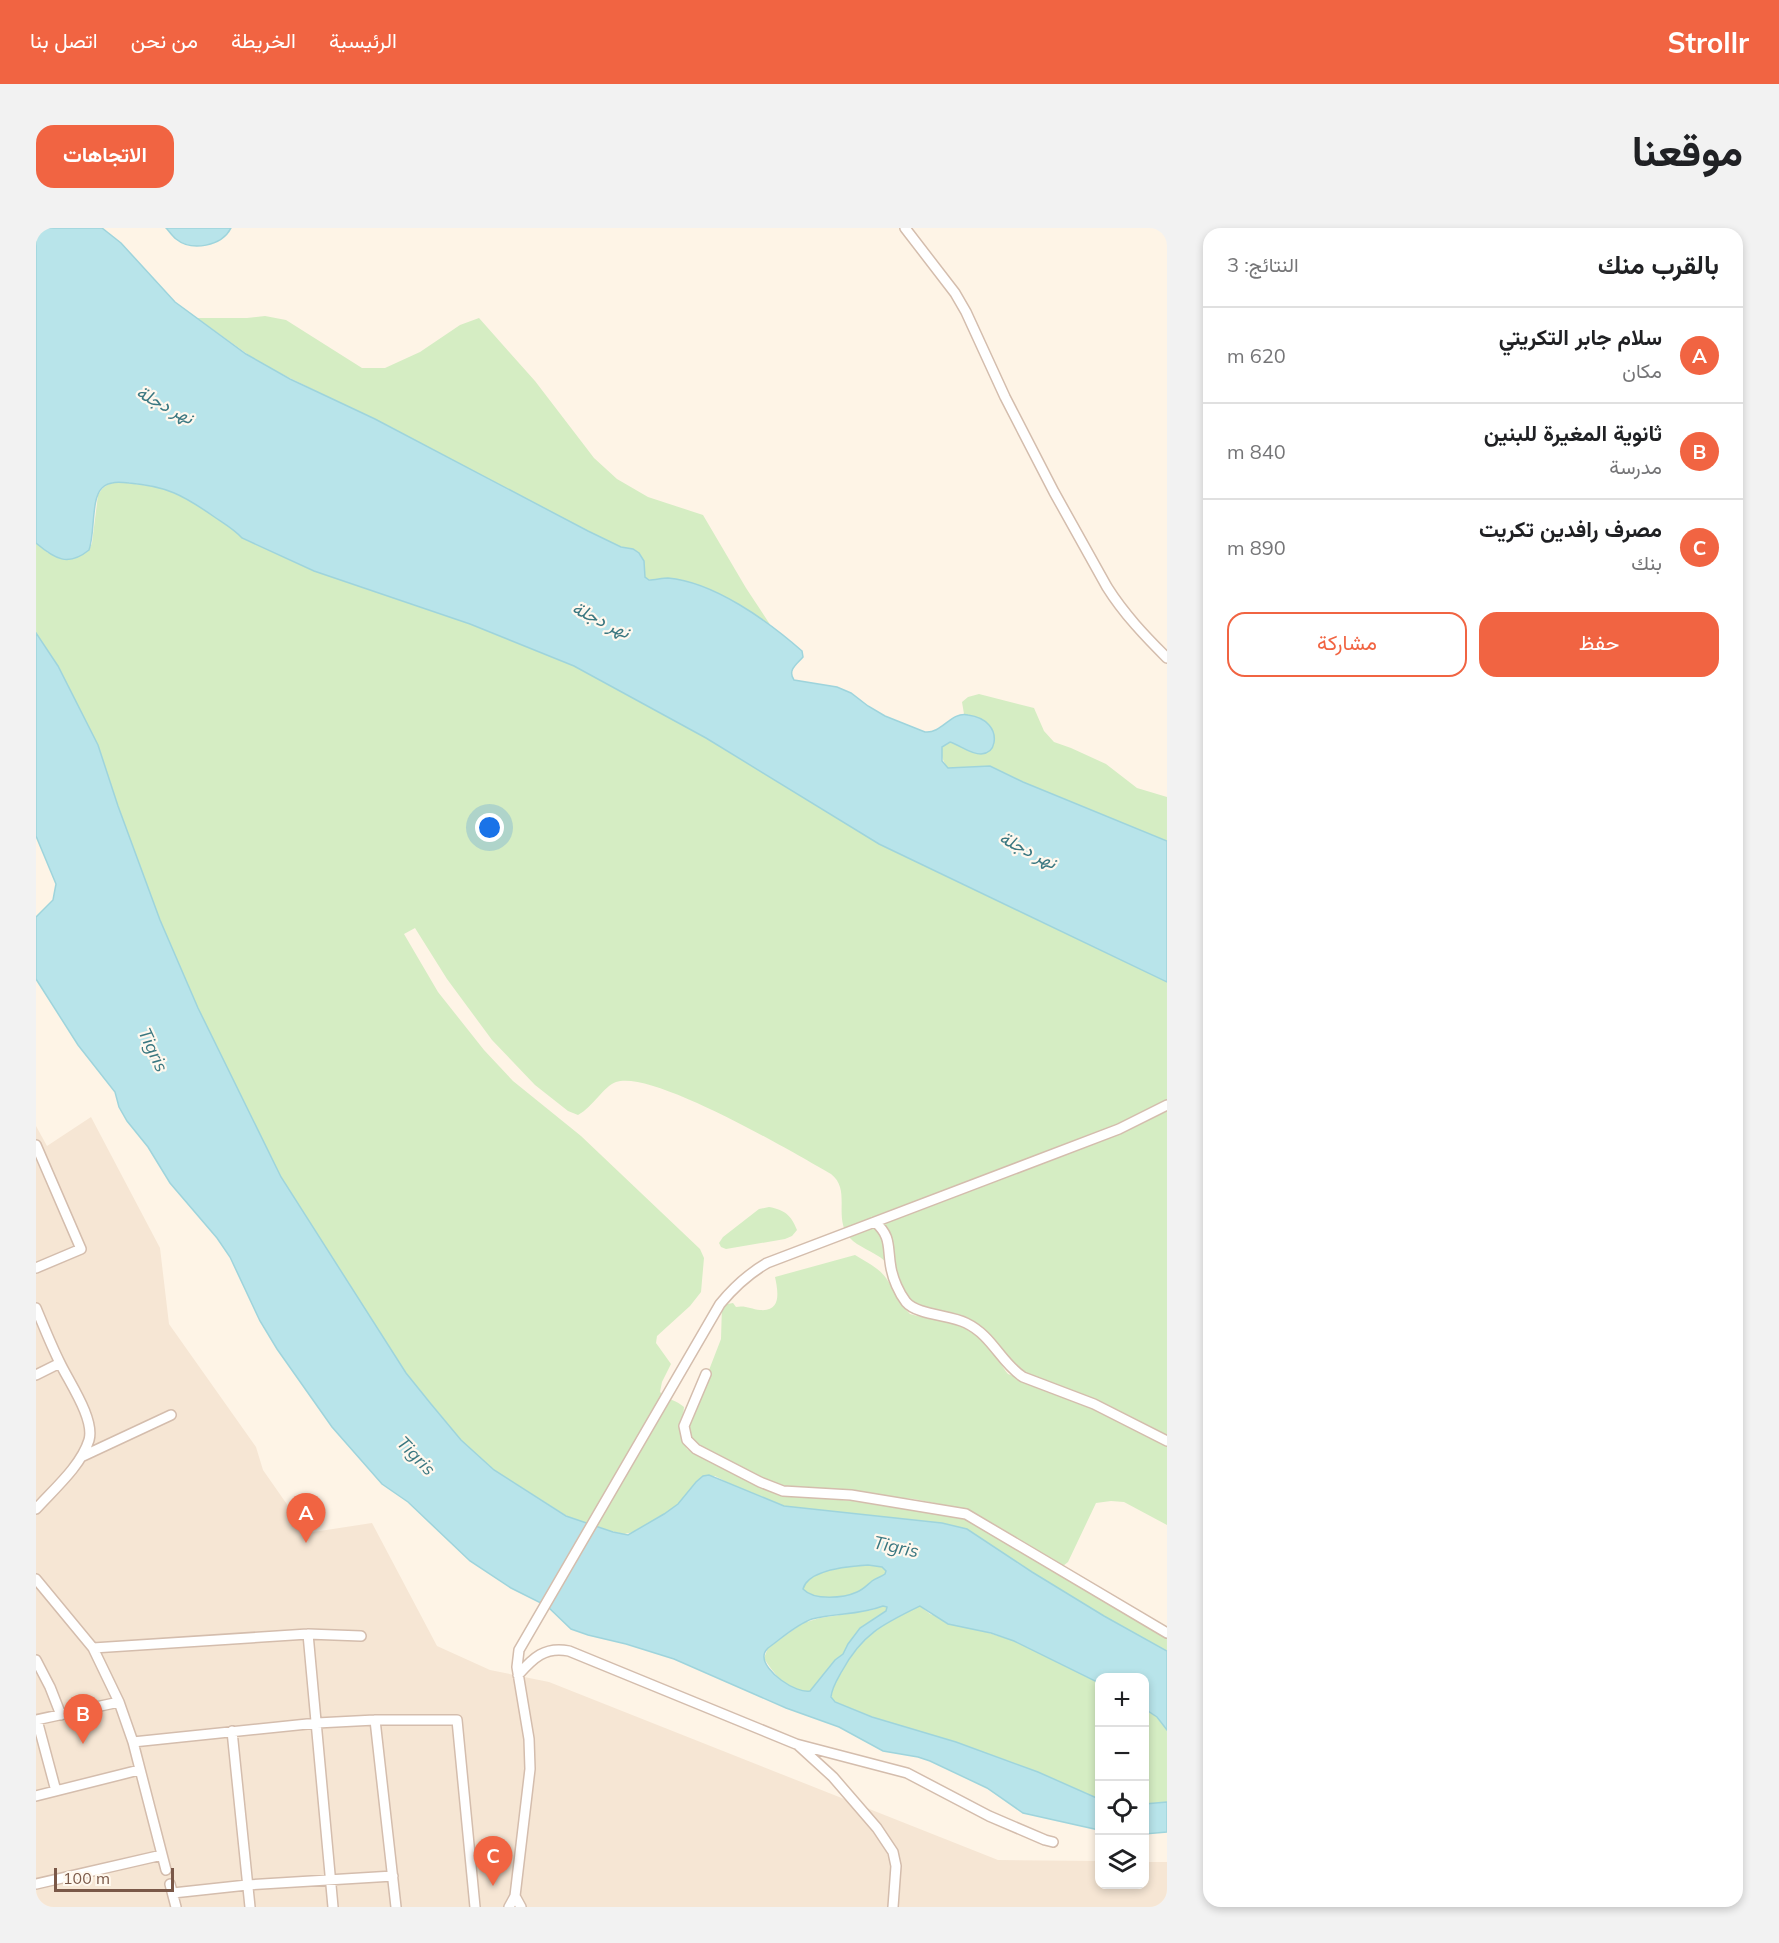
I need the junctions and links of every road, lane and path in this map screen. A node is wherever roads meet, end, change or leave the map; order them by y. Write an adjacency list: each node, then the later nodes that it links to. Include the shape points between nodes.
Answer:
1 (905, 228): 2 (street, via 966,312 1005,397 1107,587 1141,632)
2 (1167, 658)
3 (1167, 1104): 5 (street, via 1119,1129)
4 (36, 1145): 6 (street, via 81,1249)
5 (875, 1221): 12 (street, via 886,1235 893,1276 910,1306 972,1325 1023,1377 1094,1404); 21 (street, via 767,1263 741,1281 720,1304 523,1642 517,1655)
6 (36, 1268)
7 (36, 1308): 8 (street)
8 (60, 1363): 10 (street); 13 (street, via 91,1430)
9 (706, 1374): 16 (street, via 684,1426 687,1440 696,1449 783,1491 851,1495 966,1514)
10 (36, 1375)
11 (171, 1415): 13 (street)
12 (1167, 1441)
13 (81, 1457): 14 (street)
14 (37, 1507)
15 (36, 1579): 19 (street)
16 (1167, 1633)
17 (308, 1634): 18 (street); 19 (street); 26 (street)
18 (361, 1636)
19 (93, 1648): 22 (street)
20 (36, 1660): 23 (street)
21 (518, 1675): 29 (street, via 536,1656 548,1651 568,1651); 40 (street, via 530,1769)
22 (119, 1702): 23 (street); 28 (street)
23 (61, 1715): 24 (street)
24 (36, 1720): 31 (street)
25 (375, 1720): 26 (street); 36 (street); 45 (street, via 457,1720)
26 (317, 1723): 27 (street); 37 (street)
27 (232, 1731): 28 (street); 39 (street)
28 (133, 1742): 30 (street)
29 (796, 1744): 33 (street, via 907,1773 989,1816); 48 (street, via 833,1777 893,1852 896,1866)
30 (139, 1770): 31 (street); 34 (street)
31 (56, 1791): 32 (street)
32 (36, 1796)
33 (1053, 1842)
34 (162, 1855): 35 (street); 38 (street)
35 (166, 1870)
36 (393, 1876): 37 (street); 44 (street)
37 (331, 1880): 39 (street); 43 (street)
38 (36, 1884)
39 (247, 1885): 41 (street, via 172,1888); 42 (street)
40 (515, 1896): 46 (street); 47 (street)
41 (176, 1907)
42 (250, 1907)
43 (333, 1907)
44 (396, 1907)
45 (476, 1907)
46 (509, 1907)
47 (521, 1907)
48 (892, 1907)

